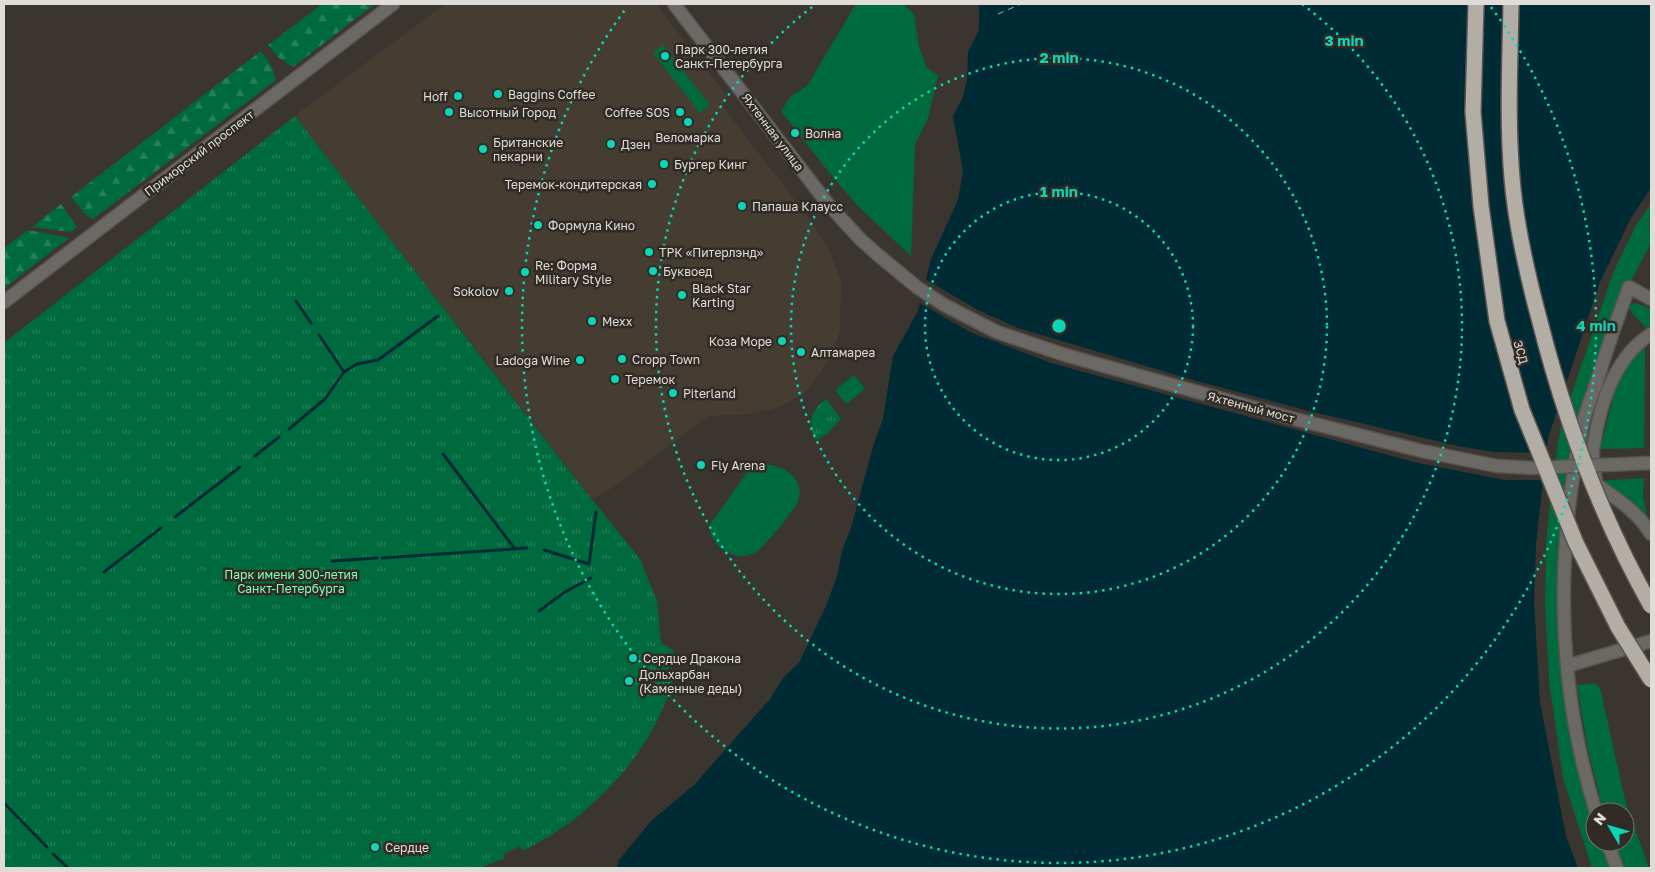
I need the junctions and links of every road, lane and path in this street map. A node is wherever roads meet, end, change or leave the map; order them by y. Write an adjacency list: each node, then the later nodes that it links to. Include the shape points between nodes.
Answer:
1 (393, 4): 7 (street, Приморский проспект)
2 (674, 4): 5 (street, Яхтенная улица, via 828,204)
3 (1476, 4): 14 (highway, ЗСД, bridge, via 1472,112 1497,321 1522,410 1576,543 1618,627)
4 (1512, 4): 11 (highway, ЗСД, bridge, via 1509,140 1522,256 1561,401 1609,525)
5 (878, 255): 9 (street, Яхтенный мост, bridge, via 918,288 973,321 1047,350 1169,385 1386,442 1497,466 1533,468)
6 (1651, 299): 13 (street, via 1629,288 1582,426 1569,507 1564,570)
7 (4, 302)
8 (1651, 334): 10 (street, via 1636,343 1614,375 1593,451 1596,484 1621,501)
9 (1651, 463)
10 (1651, 534)
11 (1651, 606)
12 (1651, 641): 13 (street)
13 (1567, 666): 15 (street, via 1580,751)
14 (1651, 680)
15 (1593, 802)
16 (1611, 852): 17 (street)
17 (1617, 868)

